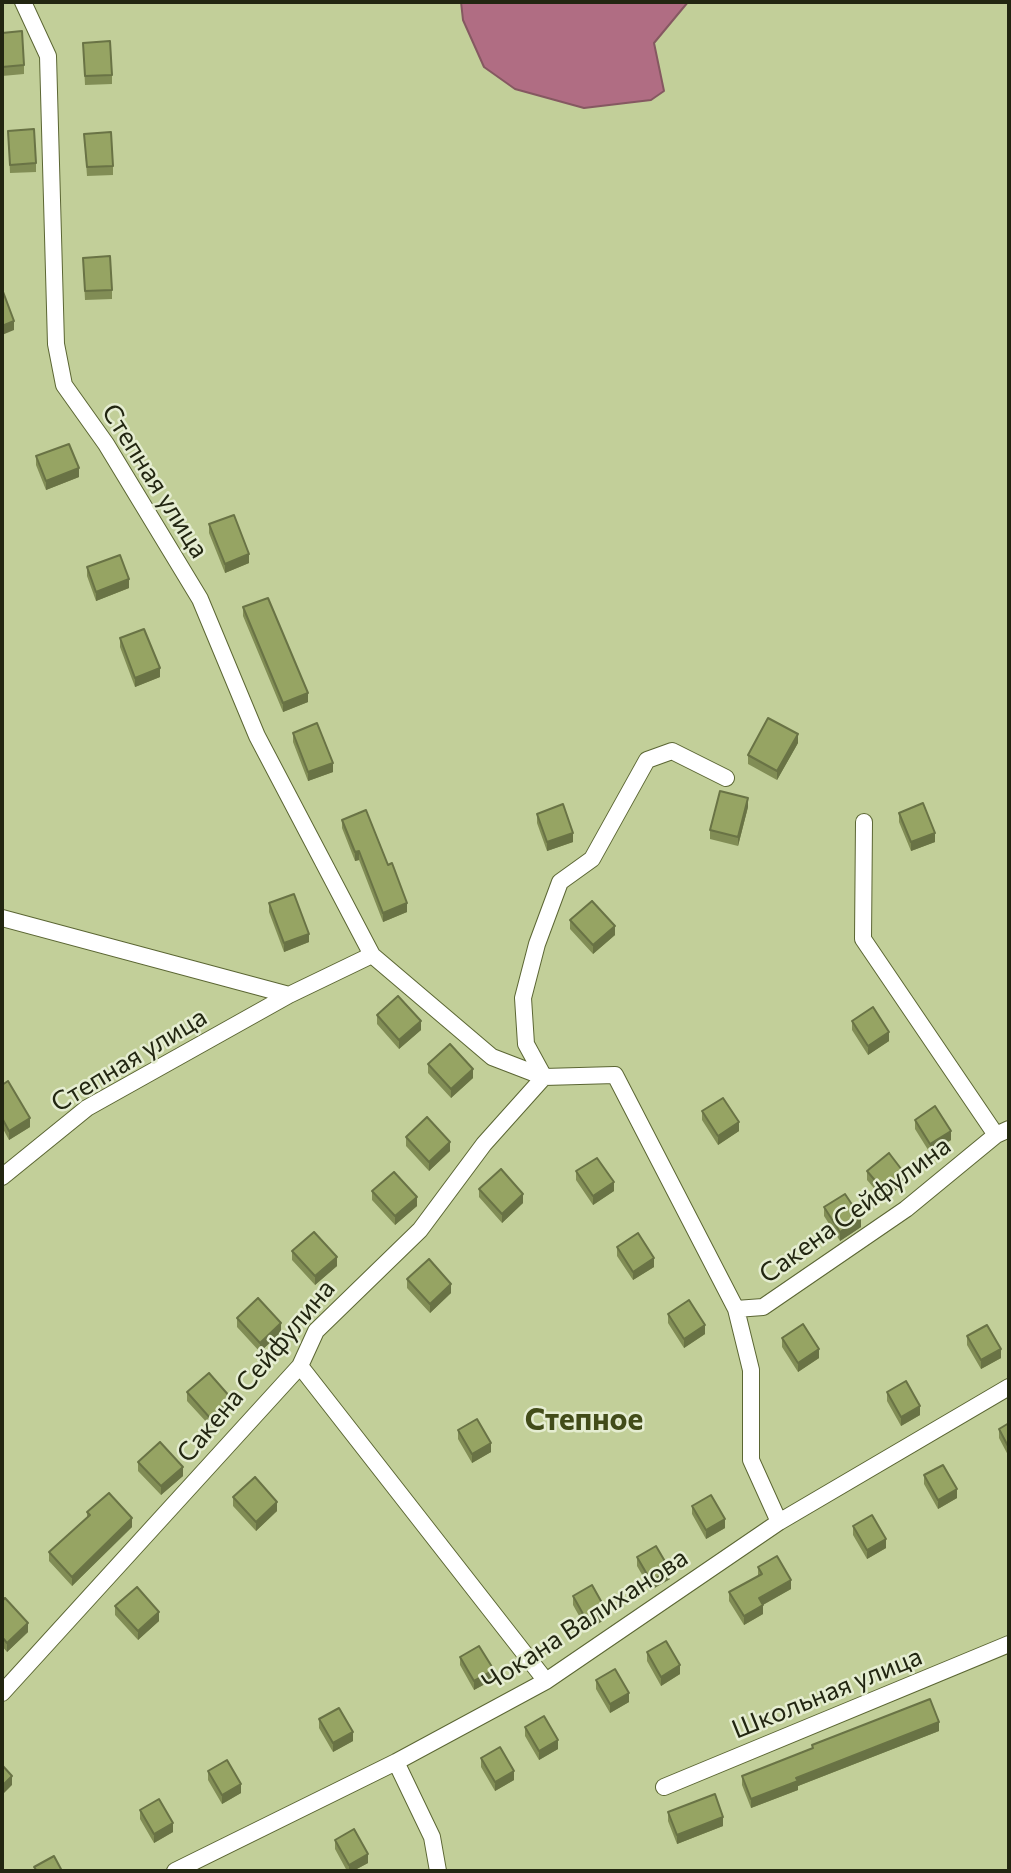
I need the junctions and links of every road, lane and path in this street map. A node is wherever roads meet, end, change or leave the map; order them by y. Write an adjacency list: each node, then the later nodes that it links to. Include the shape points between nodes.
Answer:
1 (23, 2): 5 (street, Степная улица, via 48,56 56,344 64,385 106,444 200,599 257,736)
2 (726, 778): 7 (street, via 672,751 647,760 592,859 560,882 523,998 526,1044)
3 (864, 822): 8 (street, Сакена Сейфулина, via 863,939)
4 (2, 918): 6 (street, Степная улица)
5 (372, 955): 6 (street, Степная улица); 7 (street, Степная улица, via 492,1058)
6 (289, 995): 9 (street, Степная улица, via 87,1108)
7 (544, 1077): 10 (street, Сакена Сейфулина, via 615,1075); 11 (street, Сакена Сейфулина, via 484,1144 420,1230 316,1331)
8 (1003, 1132): 10 (street, Сакена Сейфулина, via 906,1209 763,1307)
9 (2, 1177)
10 (736, 1309): 13 (street, Сакена Сейфулина, via 751,1370 751,1460)
11 (300, 1366): 15 (street); 16 (street, Сакена Сейфулина)
12 (1009, 1387): 13 (street, Чокана Валиханова)
13 (779, 1522): 15 (street, Чокана Валиханова)
14 (1009, 1644): 18 (street, Школьная улица)
15 (546, 1681): 17 (street, Чокана Валиханова)
16 (2, 1693)
17 (396, 1762): 19 (street, Чокана Валиханова); 20 (street, via 432,1837)
18 (664, 1787)
19 (175, 1871)
20 (438, 1871)

